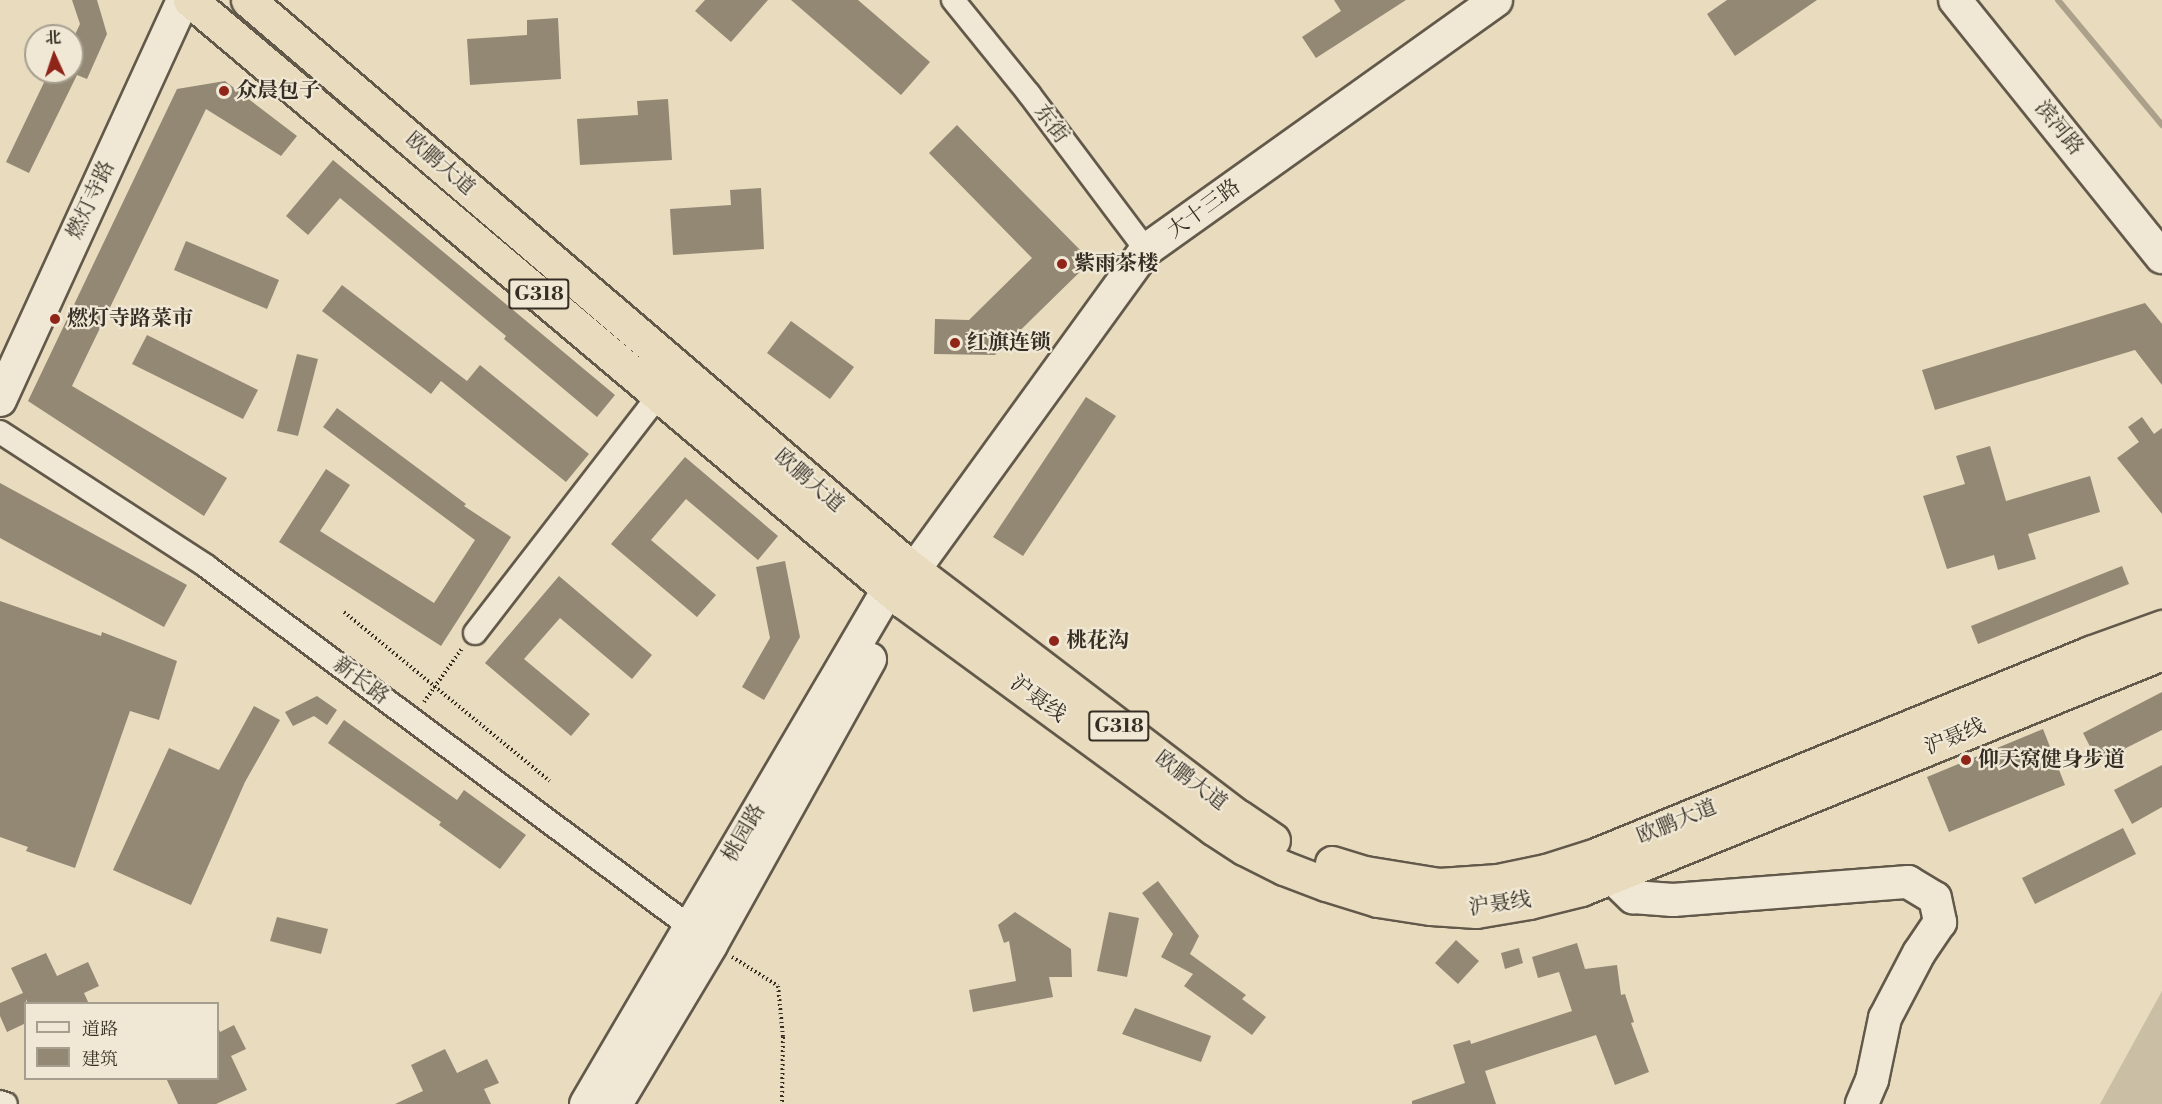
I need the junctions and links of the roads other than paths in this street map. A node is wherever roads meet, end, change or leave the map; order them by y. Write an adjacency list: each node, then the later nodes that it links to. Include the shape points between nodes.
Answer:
1 (183, 0): 11 (street, 燃灯寺路)
2 (190, 0): 7 (highway, 欧鹏大道 / G318)
3 (953, 0): 8 (street, 东街)
4 (1496, 0): 8 (street, 大十三路)
5 (1955, 0): 9 (street, 滨河路)
6 (256, 3): 7 (street); 13 (highway, 欧鹏大道 / G318)
7 (234, 37): 10 (highway, 欧鹏大道 / G318)
8 (1146, 250): 13 (street, 大十三路)
9 (2162, 257)
10 (659, 395): 13 (highway, 欧鹏大道 / G318); 15 (street)
11 (0, 400)
12 (0, 432): 18 (street, 新长路, via 206,566)
13 (906, 579): 14 (highway, 欧鹏大道 / G318, via 1275,841 1365,873 1439,885 1498,881 1596,855); 17 (highway, 沪聂线 / G318, via 1213,828 1244,848 1315,880 1378,900 1431,909 1476,910 1529,902); 18 (street, 桃园路)
14 (2162, 627)
15 (475, 633)
16 (2162, 653): 17 (highway, 沪聂线 / G318)
17 (1613, 878): 23 (street, via 1633,897 1672,900 1908,882 1935,898 1940,922 1885,1018 1872,1080)
18 (700, 935): 21 (street, 桃园路); 22 (street)
19 (0, 1102): 20 (street)
20 (6, 1104)
21 (586, 1104)
22 (616, 1104)
23 (1862, 1104)

